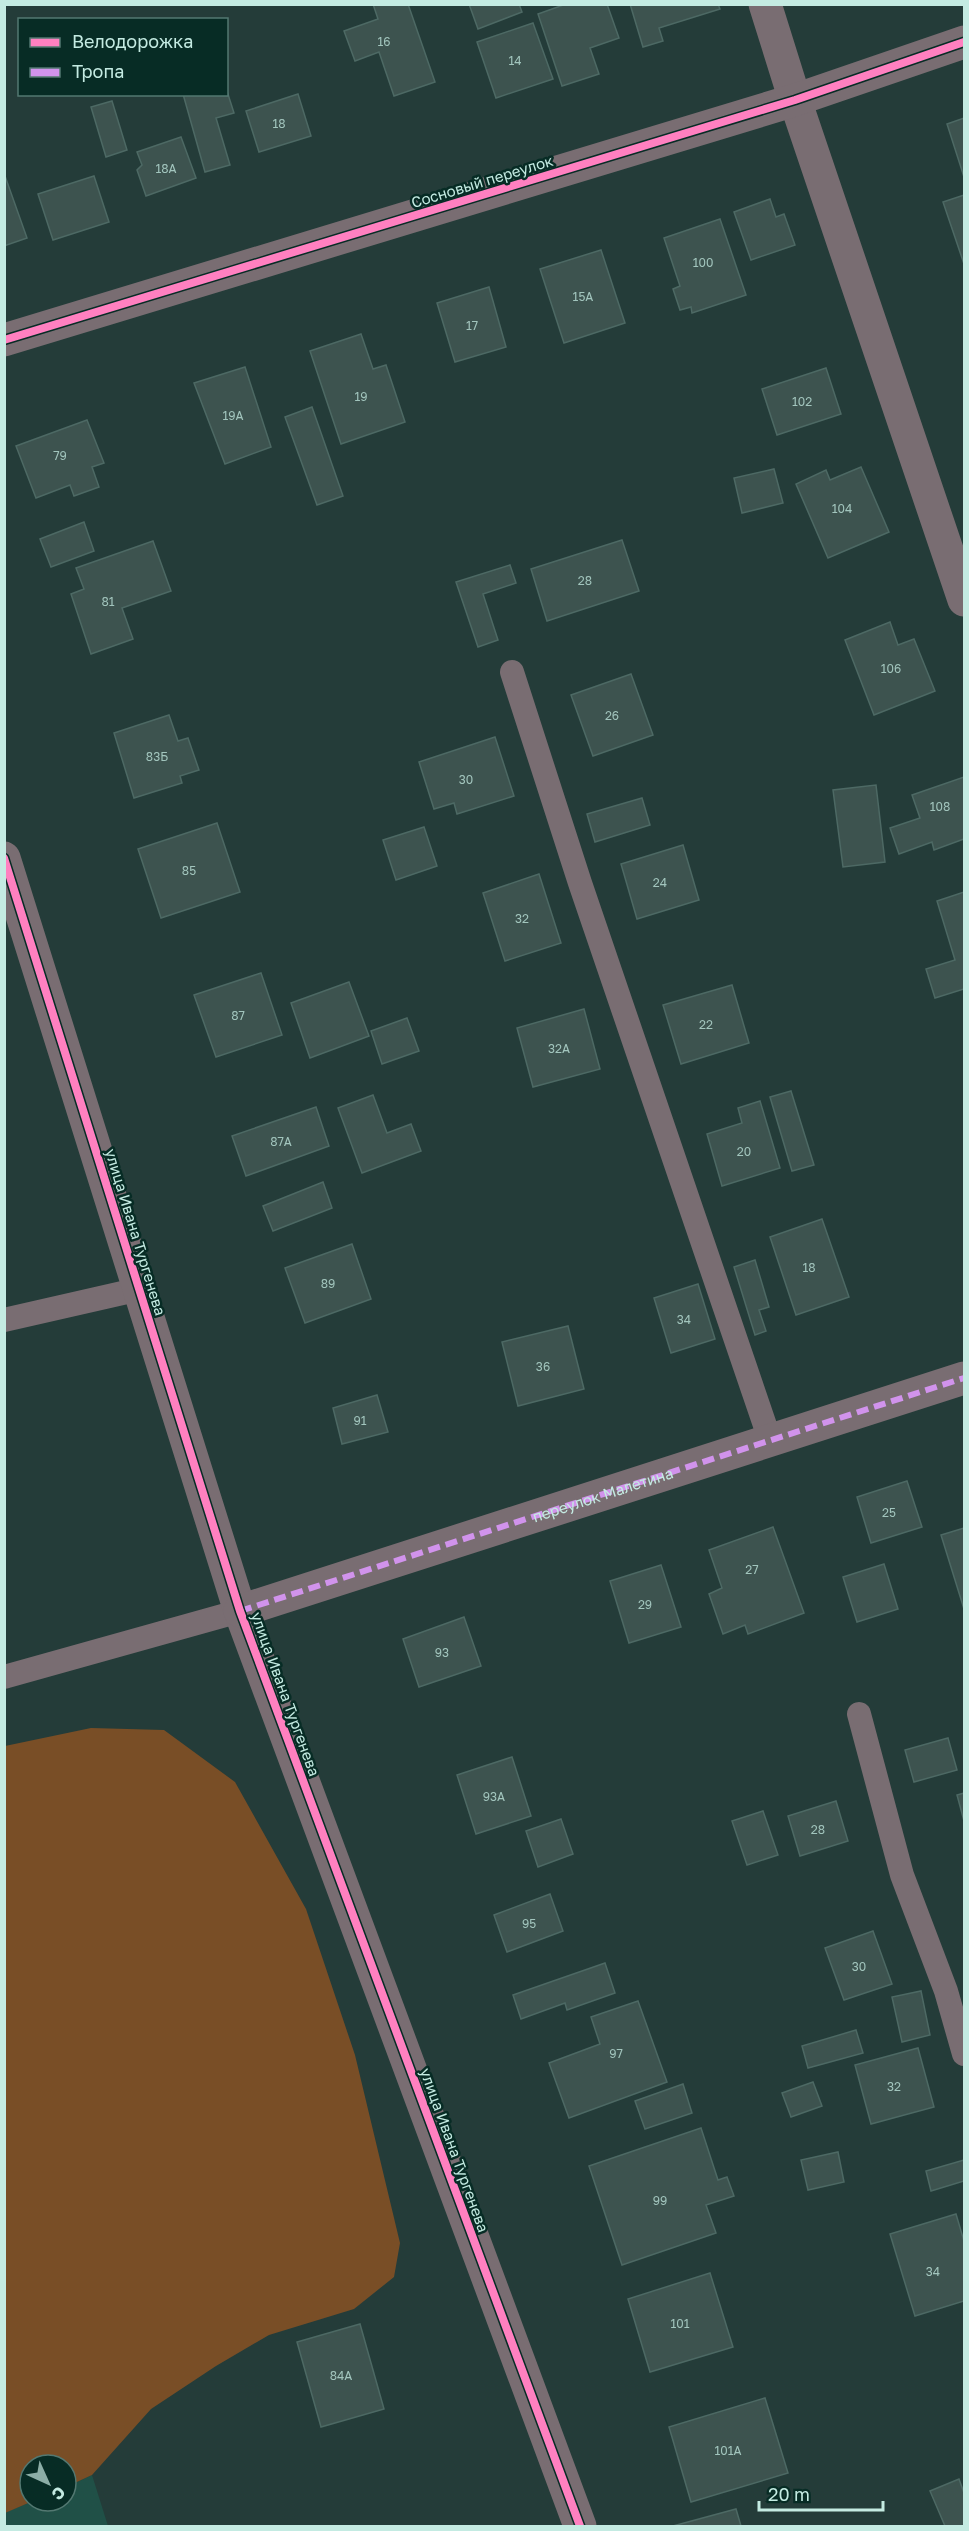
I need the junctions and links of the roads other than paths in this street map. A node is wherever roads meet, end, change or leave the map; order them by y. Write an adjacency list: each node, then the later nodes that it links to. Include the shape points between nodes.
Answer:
1 (765, 4): 3 (street)
2 (964, 42): 3 (street, Сосновый переулок)
3 (795, 100): 4 (street, Сосновый переулок); 5 (street)
4 (4, 340)
5 (964, 600)
6 (512, 672): 11 (lane)
7 (4, 858): 8 (street, улица Ивана Тургенева)
8 (140, 1289): 9 (lane); 12 (street, улица Ивана Тургенева)
9 (4, 1320)
10 (964, 1378): 11 (street, переулок Малетина)
11 (770, 1440): 12 (street, переулок Малетина)
12 (240, 1611): 13 (lane); 16 (street, улица Ивана Тургенева)
13 (4, 1677)
14 (859, 1714): 15 (lane, via 902,1875 946,1991)
15 (964, 2054)
16 (580, 2526)

